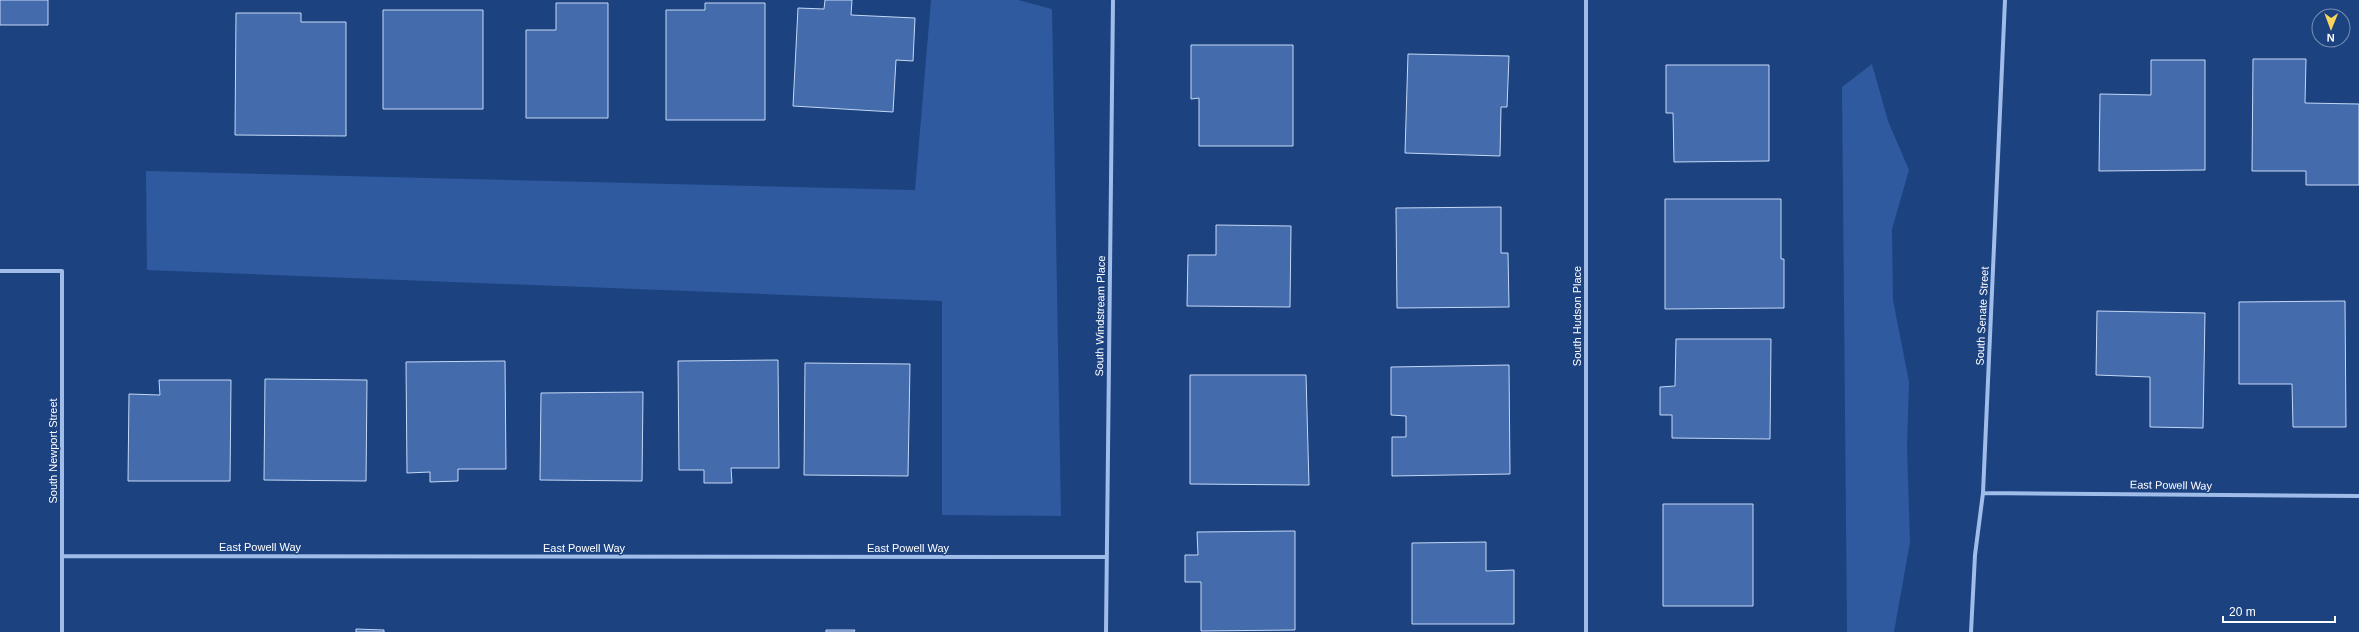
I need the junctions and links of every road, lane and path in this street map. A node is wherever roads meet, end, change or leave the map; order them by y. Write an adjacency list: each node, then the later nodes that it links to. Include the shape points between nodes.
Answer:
1 (1113, 0): 8 (street, South Windstream Place)
2 (1586, 0): 11 (street, South Hudson Place)
3 (2005, 0): 5 (street, South Senate Street)
4 (0, 271): 7 (street, South Newport Street, via 62,271)
5 (1984, 493): 6 (street, East Powell Way); 12 (street, South Senate Street, via 1975,555)
6 (2359, 496)
7 (62, 556): 8 (street, East Powell Way); 9 (street, South Newport Street)
8 (1106, 557): 10 (street, South Windstream Place)
9 (62, 632)
10 (1106, 632)
11 (1586, 632)
12 (1971, 632)

